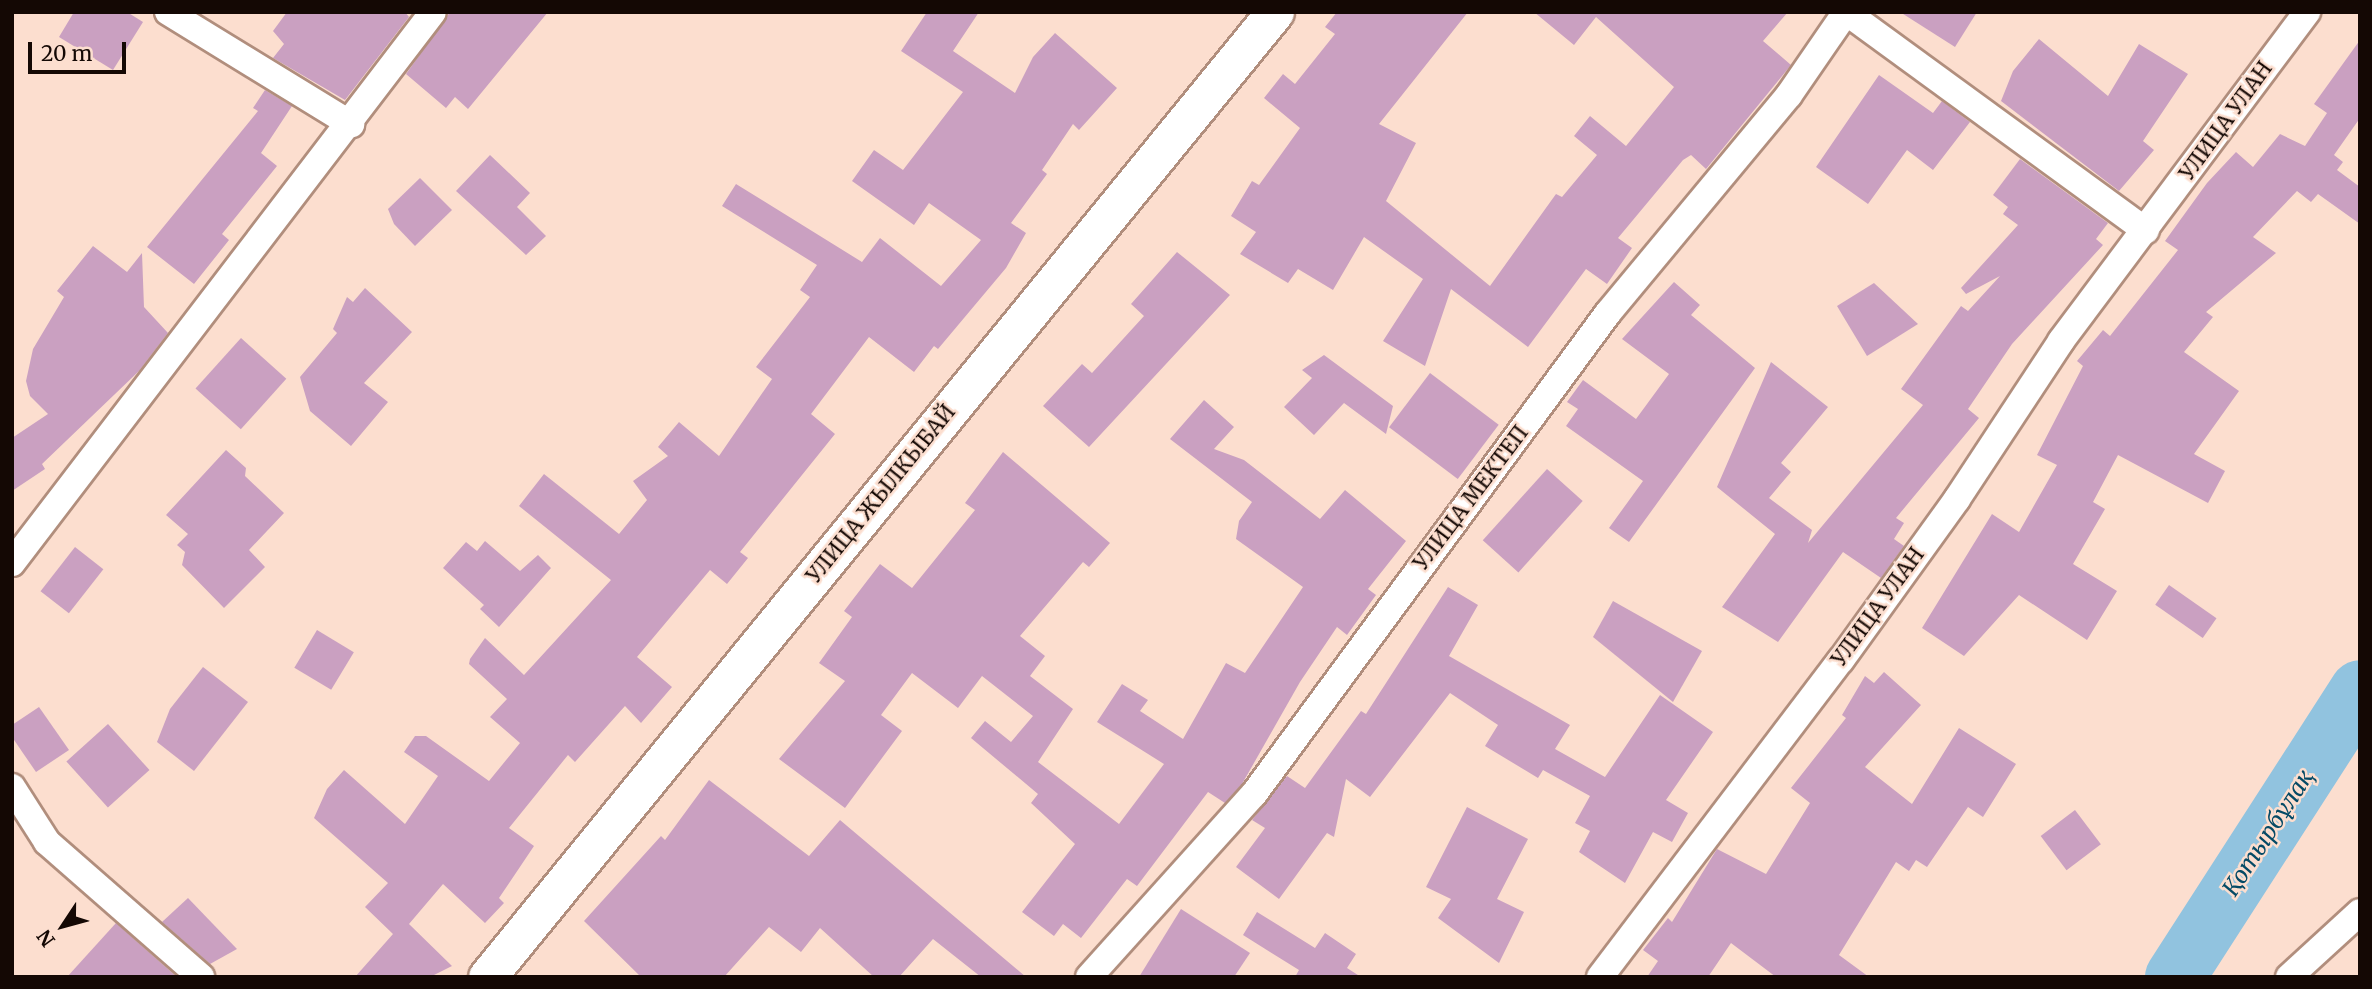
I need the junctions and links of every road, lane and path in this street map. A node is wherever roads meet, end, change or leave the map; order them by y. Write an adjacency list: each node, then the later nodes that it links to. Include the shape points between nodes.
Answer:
1 (169, 12): 6 (street)
2 (433, 12): 6 (street)
3 (1275, 12): 12 (street, УЛИЦА ЖЫЛКЫБАЙ)
4 (1846, 12): 7 (street); 13 (street, УЛИЦА МЕКТЕП, via 1789,95 1608,313 1254,794)
5 (2307, 12): 7 (street, УЛИЦА УЛАН)
6 (351, 124): 8 (street)
7 (2146, 231): 14 (street, УЛИЦА УЛАН, via 2061,341 1848,649)
8 (12, 563)
9 (12, 787): 11 (street, via 47,842)
10 (2360, 912): 15 (street)
11 (201, 977)
12 (487, 977)
13 (1089, 977)
14 (1600, 977)
15 (2290, 977)

